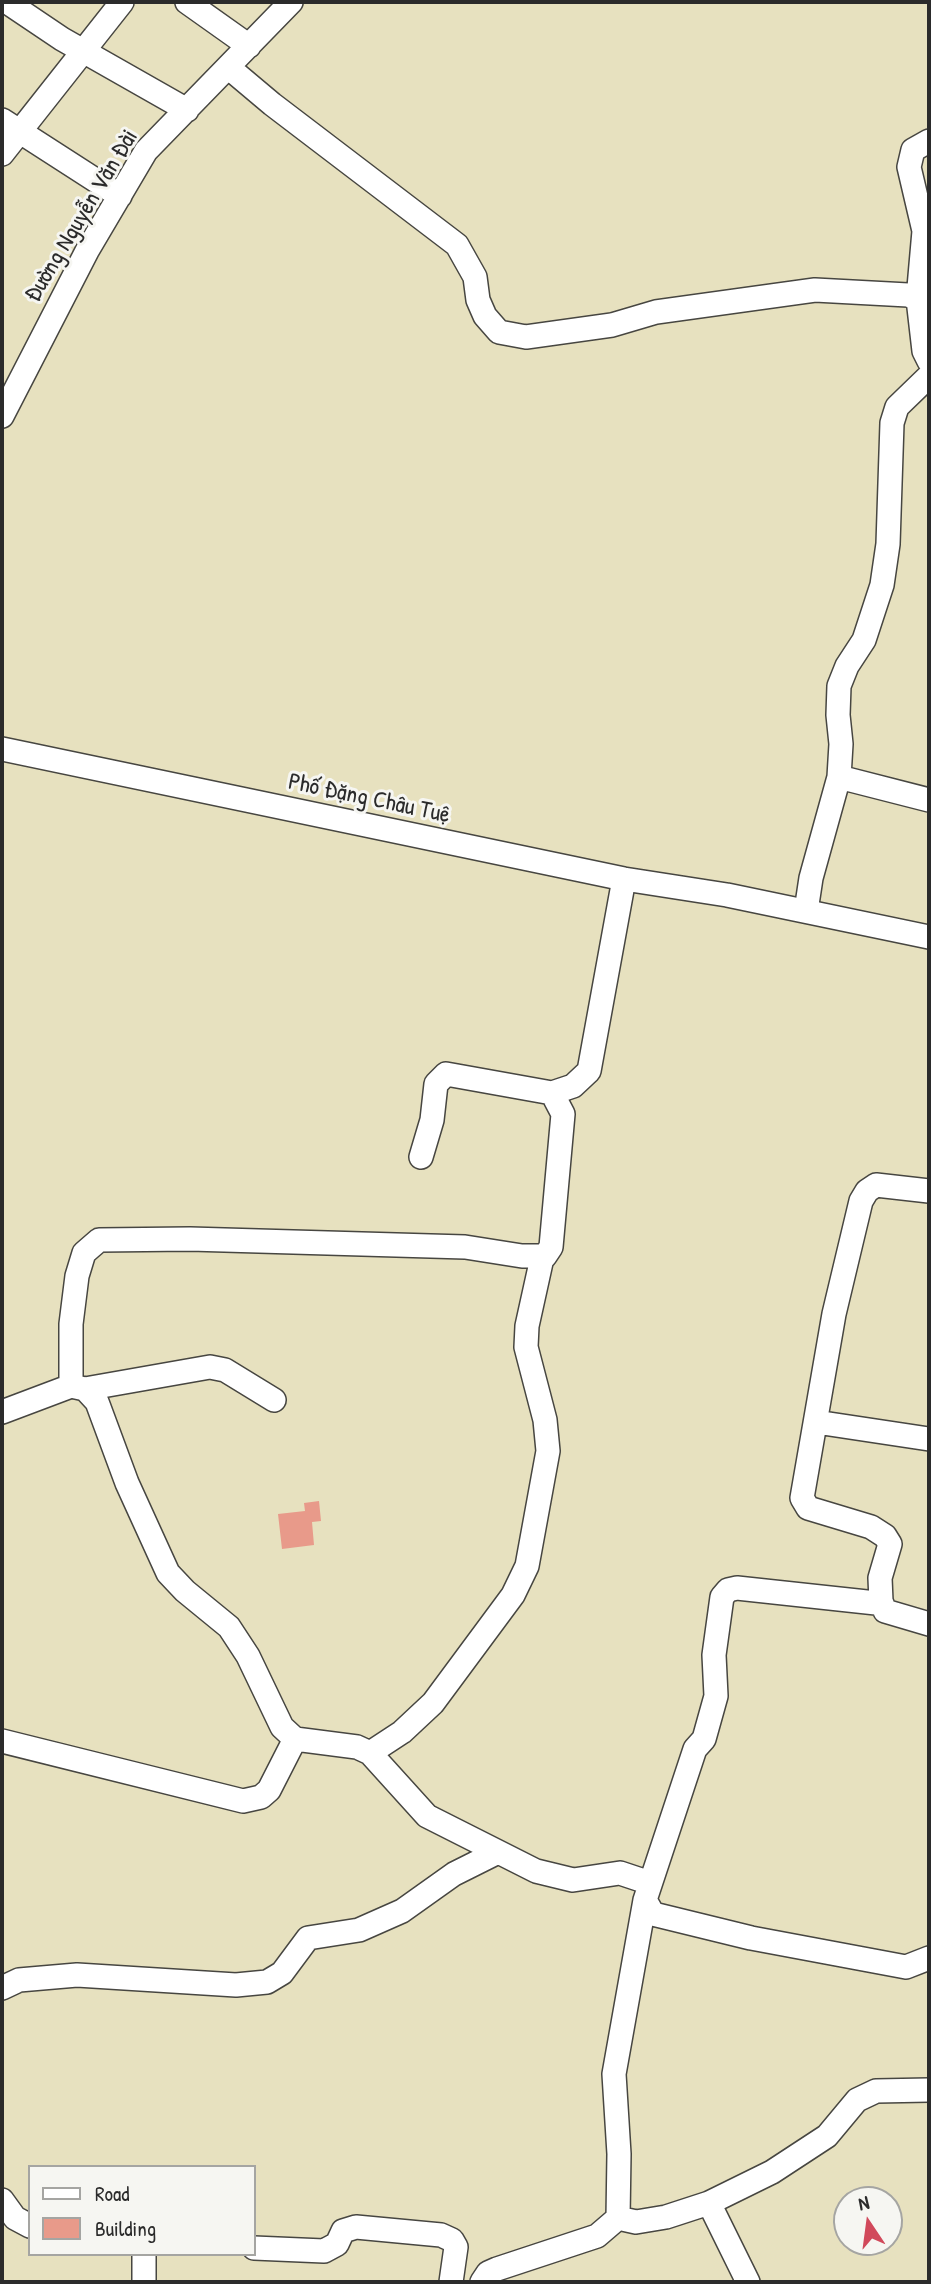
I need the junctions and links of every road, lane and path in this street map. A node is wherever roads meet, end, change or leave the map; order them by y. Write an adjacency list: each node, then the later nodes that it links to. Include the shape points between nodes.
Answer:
1 (7, 2): 6 (street)
2 (122, 2): 6 (street)
3 (187, 2): 5 (street)
4 (291, 2): 5 (street, Đường Nguyễn Văn Đài)
5 (249, 46): 7 (street, Đường Nguyễn Văn Đài)
6 (82, 50): 8 (street); 9 (street)
7 (228, 67): 8 (street, Đường Nguyễn Văn Đài); 13 (street, via 457,245 475,277 485,316 499,332 526,337 612,325 656,312 815,290)
8 (187, 110): 12 (street, Đường Nguyễn Văn Đài, via 146,151)
9 (10, 125): 11 (street); 12 (street)
10 (929, 141): 13 (street, via 913,150 909,167 924,231)
11 (2, 154)
12 (120, 196): 16 (street, Đường Nguyễn Văn Đài, via 42,334)
13 (918, 299): 14 (street)
14 (929, 361)
15 (929, 376): 18 (street, via 897,407 892,423 882,585 864,640 839,686)
16 (2, 416)
17 (2, 749): 20 (street, Phố Đặng Châu Tuệ)
18 (839, 777): 19 (street); 21 (street)
19 (929, 800)
20 (624, 879): 21 (street, Phố Đặng Châu Tuệ); 23 (street, via 589,1071 573,1086)
21 (802, 911): 22 (street)
22 (929, 937)
23 (552, 1093): 24 (street, via 446,1074 436,1084); 26 (street, via 563,1114 551,1247)
24 (421, 1157)
25 (929, 1191): 30 (street, via 876,1185 861,1201 834,1314)
26 (545, 1256): 27 (street, via 465,1247 99,1241 84,1254 77,1276 71,1324); 36 (street, via 526,1347 548,1451 527,1566 513,1595 433,1703)
27 (78, 1387): 28 (street, via 210,1367 225,1370); 29 (street); 34 (street, via 97,1402 168,1573 229,1627 282,1727)
28 (274, 1400)
29 (2, 1412)
30 (816, 1422): 31 (street); 32 (street, via 802,1498 808,1507 885,1536 890,1544 880,1578)
31 (929, 1438)
32 (881, 1601): 33 (street, via 885,1611); 38 (street, via 737,1588 722,1597 714,1655 716,1696)
33 (929, 1624)
34 (295, 1739): 35 (street, via 269,1790 243,1801); 36 (street, via 357,1747)
35 (2, 1741)
36 (370, 1753): 37 (street, via 427,1816)
37 (498, 1852): 38 (street, via 536,1871 573,1880 620,1873); 40 (street, via 454,1874 402,1911 359,1930 308,1938 282,1973 267,1982 236,1985 78,1975 19,1980)
38 (648, 1892): 39 (street, via 653,1914 738,1935 906,1967); 44 (street, via 614,2074)
39 (929, 1958)
40 (2, 1988)
41 (929, 2090): 43 (street, via 876,2091 857,2100 827,2136 772,2172)
42 (2, 2200): 45 (street, via 15,2218)
43 (709, 2203): 44 (street, via 636,2222); 51 (street)
44 (618, 2218): 48 (street, via 588,2240)
45 (28, 2225)
46 (256, 2248): 50 (street, via 324,2251 337,2244 343,2231 356,2227 441,2235 456,2247)
47 (144, 2256): 49 (street)
48 (490, 2276)
49 (144, 2282)
50 (451, 2282)
51 (748, 2282)

